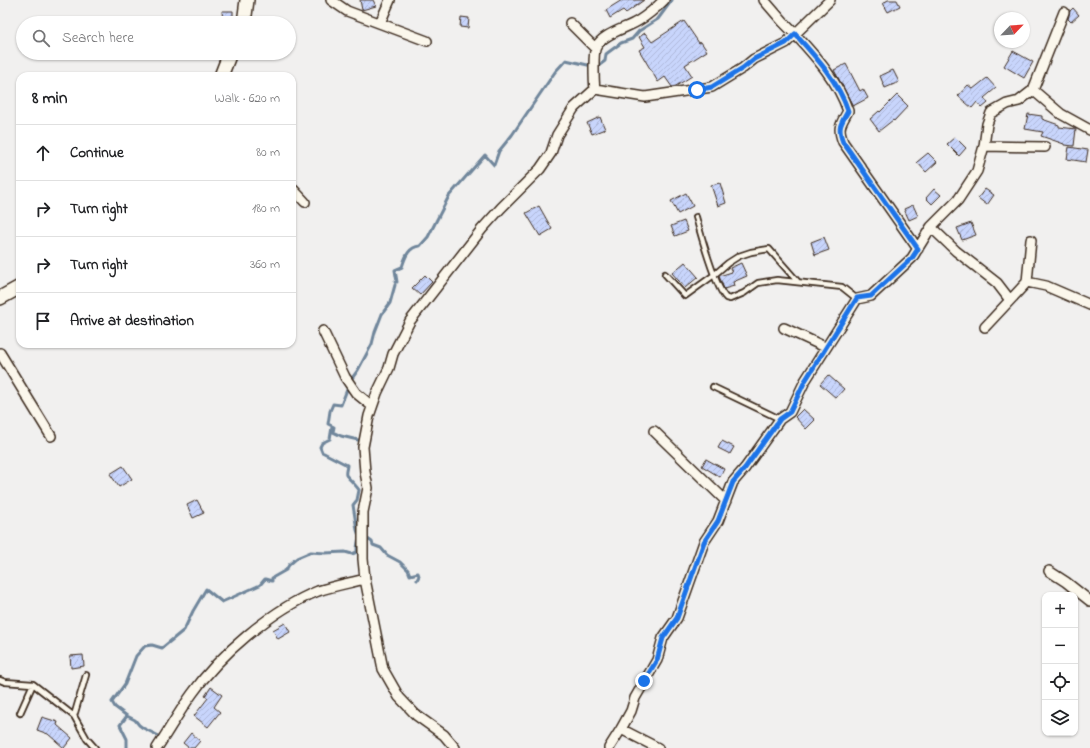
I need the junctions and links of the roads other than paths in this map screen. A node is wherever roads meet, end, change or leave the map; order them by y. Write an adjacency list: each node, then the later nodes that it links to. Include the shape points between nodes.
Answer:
1 (247, 0): 8 (main road)
2 (331, 0): 9 (street, via 348,11)
3 (390, 0): 9 (street)
4 (664, 0): 13 (street, via 650,14 611,34)
5 (764, 0): 11 (street)
6 (830, 0): 11 (street)
7 (1064, 12): 17 (street)
8 (245, 16)
9 (380, 23): 12 (street)
10 (570, 23): 13 (street)
11 (795, 34): 16 (street, via 786,43 754,59 712,87 645,97); 26 (street, via 820,61 845,102 848,111 839,127 843,142)
12 (427, 41)
13 (595, 48): 16 (street)
14 (227, 60): 15 (main road)
15 (223, 72)
16 (595, 90): 42 (street, via 574,108 540,169 482,229 410,321 393,354)
17 (1033, 90): 18 (street, via 1061,114); 19 (street, via 1019,101 991,113)
18 (1090, 130)
19 (984, 146): 20 (street); 24 (street, via 974,177 958,200)
20 (1046, 148)
21 (296, 192): 22 (street)
22 (305, 202)
23 (696, 217): 28 (lane)
24 (931, 227): 26 (street); 34 (street, via 956,251 997,283)
25 (1031, 240): 30 (street)
26 (918, 249): 33 (street, via 912,258 871,296)
27 (665, 274): 28 (lane, via 685,296)
28 (714, 275): 29 (lane, via 723,296 730,299 758,283 778,280); 29 (lane, via 739,256 769,249)
29 (798, 282): 33 (lane, via 842,287)
30 (1027, 282): 34 (street); 35 (street, via 1046,286)
31 (16, 289): 32 (main road)
32 (0, 298)
33 (857, 298): 39 (street)
34 (1010, 300): 36 (street)
35 (1090, 305)
36 (985, 327)
37 (784, 328): 39 (street)
38 (324, 331): 42 (street, via 345,377 356,393)
39 (825, 347): 43 (street, via 790,412)
40 (0, 354): 45 (street)
41 (713, 387): 43 (lane)
42 (372, 406): 48 (street, via 363,447 368,488 362,523)
43 (780, 419): 46 (street, via 733,482)
44 (654, 431): 46 (street)
45 (51, 436)
46 (726, 501): 55 (street, via 704,542 677,618 663,638 657,660)
47 (1049, 571): 49 (street)
48 (365, 579): 57 (street, via 318,592 264,622 225,655 192,693); 58 (street, via 383,669 399,697 416,715 444,735)
49 (1090, 601)
50 (86, 675): 54 (lane)
51 (0, 680): 52 (lane)
52 (33, 684): 53 (lane); 54 (lane)
53 (20, 713)
54 (74, 716): 56 (lane, via 87,740)
55 (621, 729): 59 (street); 60 (street)
56 (95, 748)
57 (157, 748)
58 (455, 748)
59 (609, 748)
60 (658, 748)

